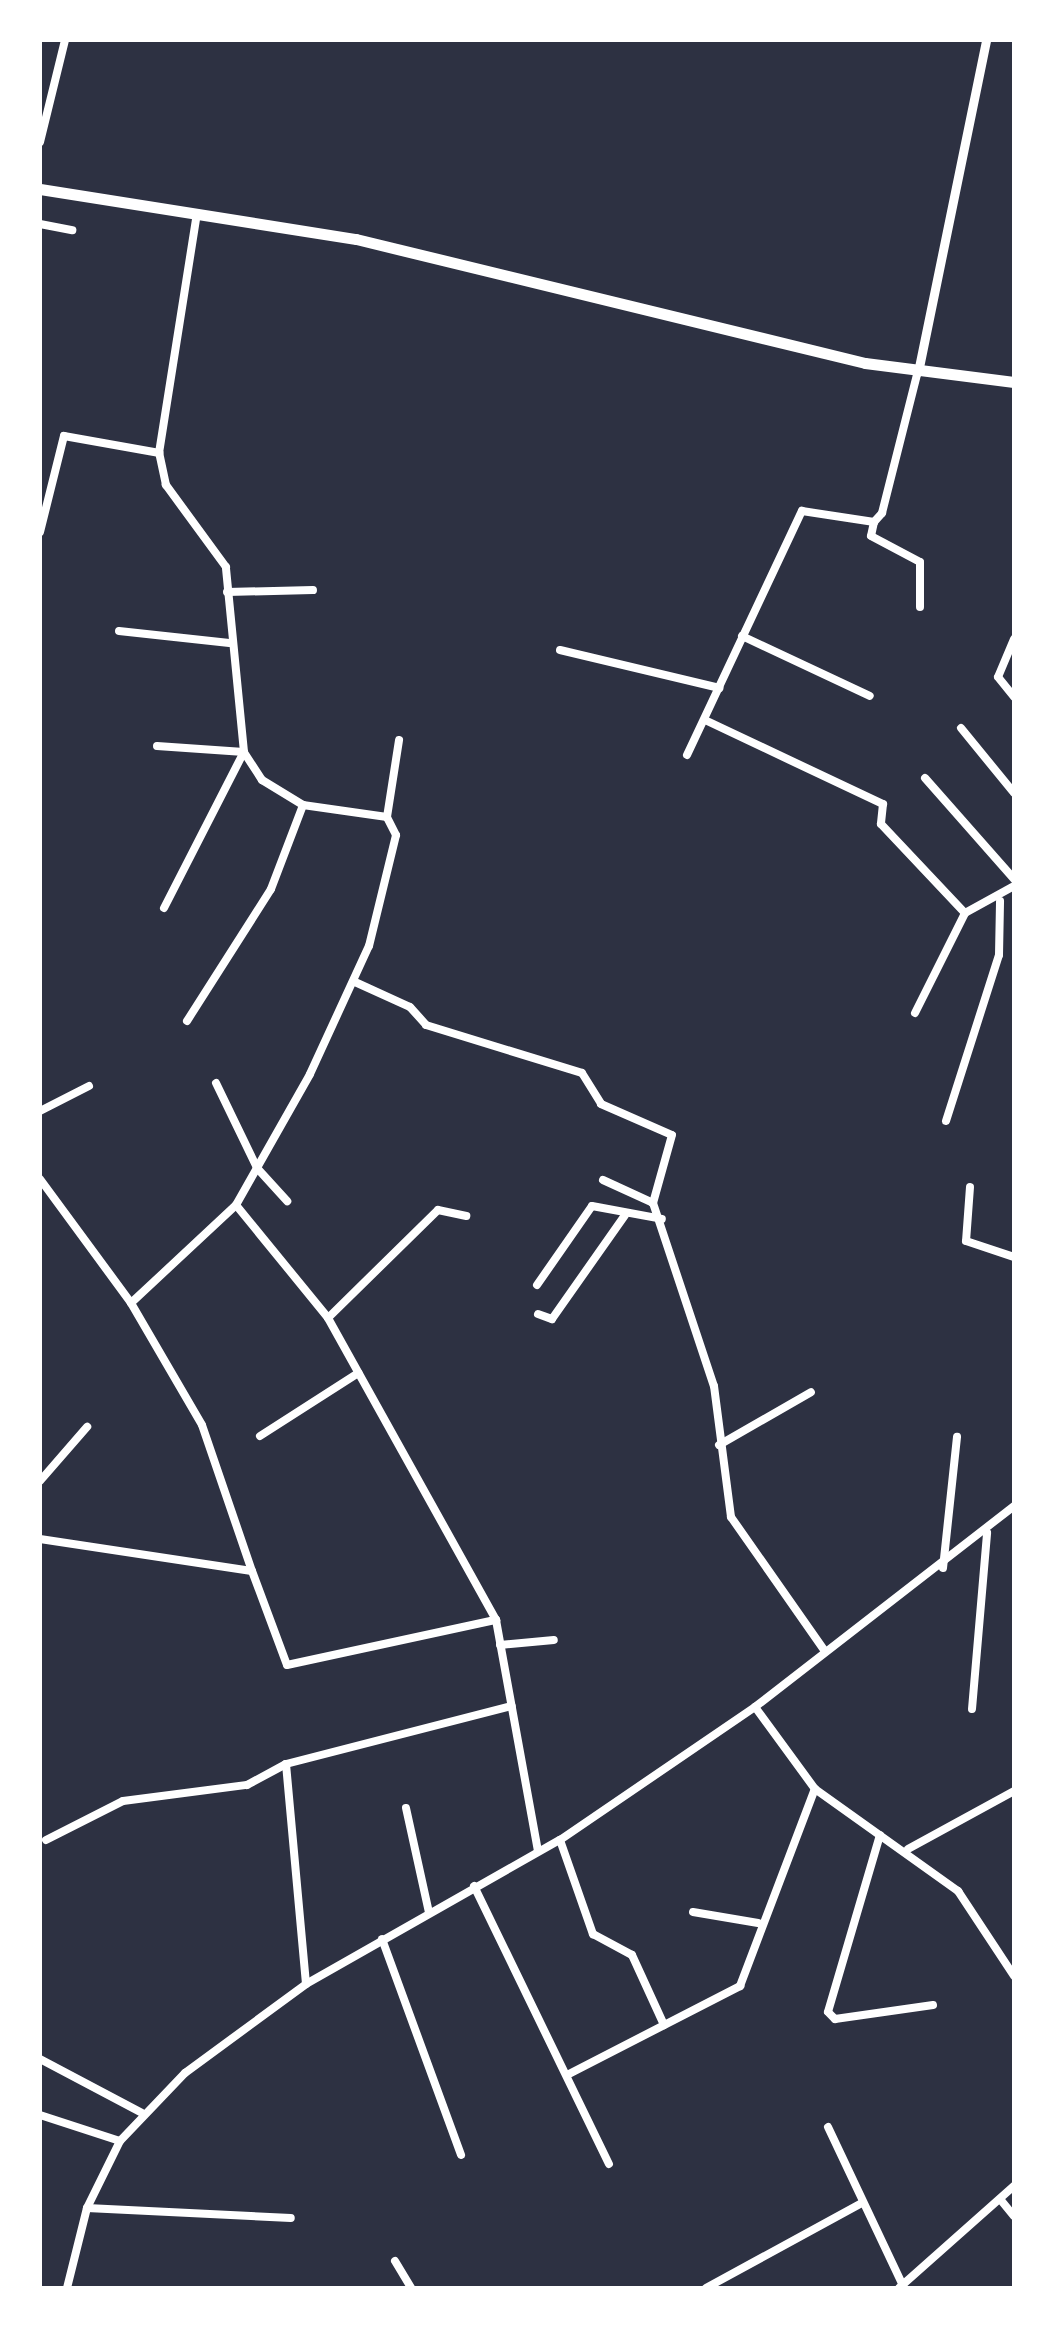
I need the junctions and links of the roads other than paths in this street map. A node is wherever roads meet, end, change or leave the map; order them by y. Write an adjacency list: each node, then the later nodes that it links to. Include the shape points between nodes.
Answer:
1 (65, 40): 3 (street)
2 (986, 40): 8 (street)
3 (40, 142)
4 (40, 189): 5 (main road)
5 (198, 208): 8 (main road, via 558,283); 10 (street)
6 (40, 224): 7 (street)
7 (72, 230)
8 (917, 374): 9 (main road); 11 (street)
9 (1014, 382)
10 (159, 453): 12 (street, via 64,436); 14 (street, via 166,485 221,552)
11 (874, 522): 15 (street, via 872,536 920,562); 17 (street, via 802,512)
12 (40, 532)
13 (313, 590): 14 (street)
14 (227, 592): 19 (street)
15 (920, 607)
16 (119, 631): 19 (street)
17 (742, 636): 22 (street); 23 (street)
18 (1014, 639): 21 (street)
19 (230, 644): 29 (street)
20 (560, 650): 22 (street)
21 (1012, 653): 24 (street, via 998,677)
22 (720, 688): 25 (street)
23 (870, 696)
24 (1014, 697)
25 (705, 720): 30 (street); 38 (street, via 883,804 881,824)
26 (961, 728): 32 (street)
27 (399, 740): 34 (street)
28 (157, 746): 29 (street)
29 (244, 752): 33 (street, via 262,780); 37 (street)
30 (686, 755)
31 (924, 778): 35 (street)
32 (1014, 793)
33 (303, 805): 34 (street); 41 (street, via 271,889)
34 (386, 817): 39 (street, via 396,835 387,888)
35 (1014, 882): 36 (street)
36 (1000, 901): 38 (street); 47 (street, via 999,955)
37 (164, 908)
38 (966, 912): 40 (street)
39 (355, 982): 42 (street, via 410,1007); 48 (street)
40 (915, 1013)
41 (187, 1022)
42 (426, 1026): 43 (street); 53 (street, via 582,1073 610,1110 668,1131 675,1146)
43 (420, 1037)
44 (216, 1084): 48 (street)
45 (90, 1086): 46 (street)
46 (40, 1111)
47 (946, 1120)
48 (257, 1168): 52 (street); 54 (street)
49 (40, 1179): 60 (street)
50 (603, 1180): 53 (street)
51 (970, 1186): 58 (street, via 966,1241)
52 (288, 1201)
53 (653, 1203): 57 (street)
54 (236, 1204): 60 (street); 62 (street)
55 (626, 1215): 57 (street); 59 (street, via 592,1206); 61 (street, via 552,1319)
56 (466, 1216): 62 (street, via 438,1210)
57 (662, 1220): 68 (street, via 714,1386)
58 (1014, 1257)
59 (536, 1286)
60 (132, 1302): 74 (street, via 202,1425)
61 (538, 1314)
62 (328, 1318): 63 (street)
63 (358, 1373): 66 (street); 75 (street)
64 (811, 1392): 68 (street)
65 (87, 1427): 69 (street)
66 (260, 1436)
67 (957, 1436): 73 (street)
68 (719, 1445): 78 (street, via 744,1543)
69 (40, 1481)
70 (1014, 1506): 71 (street)
71 (987, 1533): 73 (street); 81 (street)
72 (40, 1540): 74 (street)
73 (944, 1568): 78 (street)
74 (252, 1571): 75 (street, via 287,1665)
75 (496, 1620): 77 (street)
76 (554, 1640): 77 (street)
77 (500, 1645): 79 (street)
78 (825, 1650): 80 (street)
79 (512, 1706): 82 (street); 90 (street)
80 (755, 1708): 83 (street); 88 (street)
81 (972, 1709)
82 (286, 1764): 87 (street, via 247,1786 123,1800); 97 (street)
83 (815, 1789): 86 (street); 94 (street)
84 (1014, 1791): 89 (street)
85 (406, 1808): 93 (street)
86 (880, 1835): 89 (street); 98 (street, via 828,2012 833,2019)
87 (46, 1840)
88 (560, 1840): 90 (street); 99 (street, via 592,1934 632,1955)
89 (908, 1849): 96 (street, via 958,1891)
90 (538, 1852): 91 (street)
91 (474, 1886): 93 (street); 101 (street)
92 (693, 1912): 94 (street)
93 (429, 1913): 95 (street)
94 (758, 1923): 99 (street, via 736,1991)
95 (382, 1939): 97 (street); 106 (street)
96 (1014, 1976)
97 (306, 1984): 102 (street)
98 (933, 2005)
99 (664, 2025): 101 (street)
100 (40, 2060): 102 (street)
101 (567, 2075): 107 (street)
102 (142, 2113): 105 (street)
103 (40, 2115): 105 (street)
104 (828, 2127): 110 (street)
105 (120, 2140): 111 (street)
106 (461, 2156)
107 (609, 2164)
108 (1014, 2186): 109 (street)
109 (1000, 2199): 112 (street); 115 (street)
110 (862, 2203): 115 (street); 118 (street)
111 (87, 2208): 113 (street); 116 (street)
112 (1014, 2216)
113 (291, 2218)
114 (395, 2261): 117 (street)
115 (901, 2287)
116 (67, 2288)
117 (411, 2288)
118 (706, 2288)

